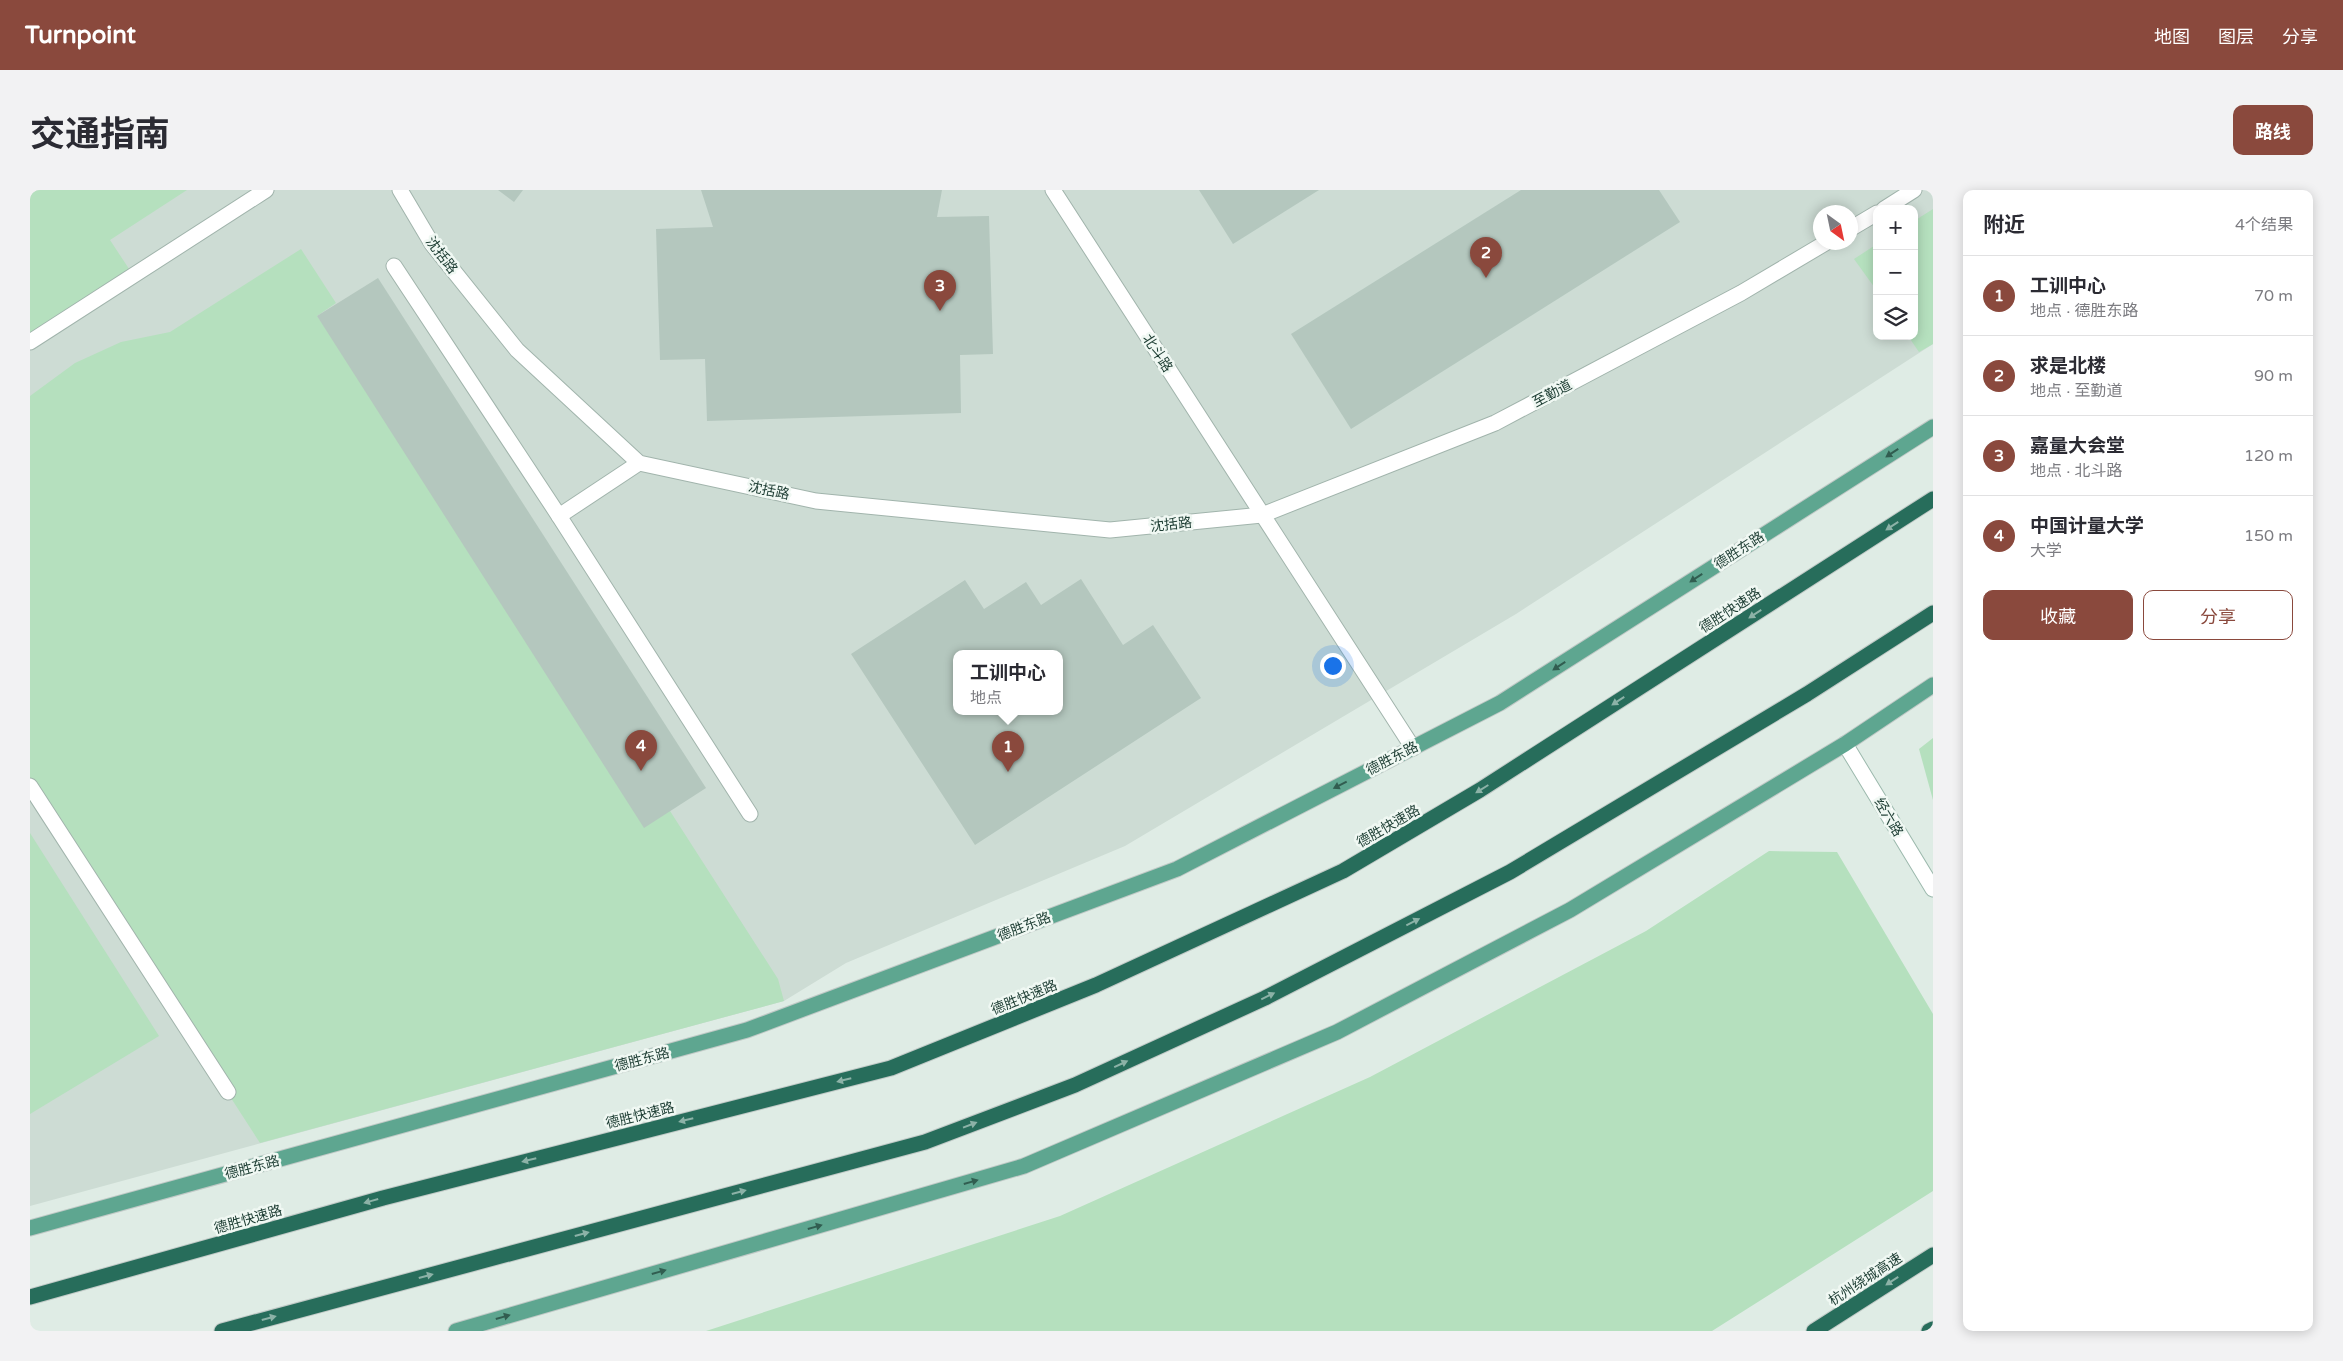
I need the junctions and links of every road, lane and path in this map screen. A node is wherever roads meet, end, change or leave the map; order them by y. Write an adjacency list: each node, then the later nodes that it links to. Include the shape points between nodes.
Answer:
1 (266, 190): 10 (street)
2 (400, 190): 12 (street, 沈括路, via 432,244 517,350)
3 (1053, 190): 14 (street, 北斗路)
4 (1914, 190): 5 (street)
5 (1890, 205)
6 (1873, 215): 7 (street)
7 (1858, 224)
8 (1814, 250): 14 (street, 至勤道, via 1741,293 1495,423)
9 (394, 266): 15 (street)
10 (30, 342)
11 (1933, 427): 19 (main road, 德胜东路, one-way to 19, via 1500,703)
12 (639, 463): 14 (street, 沈括路, via 816,501 1110,530); 15 (street)
13 (1933, 500): 26 (highway, 德胜快速路, one-way to 26, via 1480,790 1343,871 1096,985 891,1068 383,1198)
14 (1262, 515): 19 (street, 北斗路)
15 (559, 516): 21 (street)
16 (1933, 613): 28 (highway, one-way to 16, via 925,1142 1075,1085 1265,998 1510,872 1799,699)
17 (1933, 685): 18 (main road)
18 (1845, 744): 22 (street, 经六路); 29 (main road, one-way to 18, via 1024,1166 1337,1032 1570,910)
19 (1413, 748): 24 (main road, 德胜东路, one-way to 24, via 1177,869 747,1030)
20 (30, 786): 23 (street)
21 (750, 814)
22 (1933, 889)
23 (228, 1092)
24 (30, 1228)
25 (1933, 1255): 30 (highway, 杭州绕城高速, one-way to 30)
26 (30, 1297)
27 (1933, 1328): 31 (highway)
28 (222, 1331)
29 (456, 1331)
30 (1814, 1331)
31 (1929, 1331)

